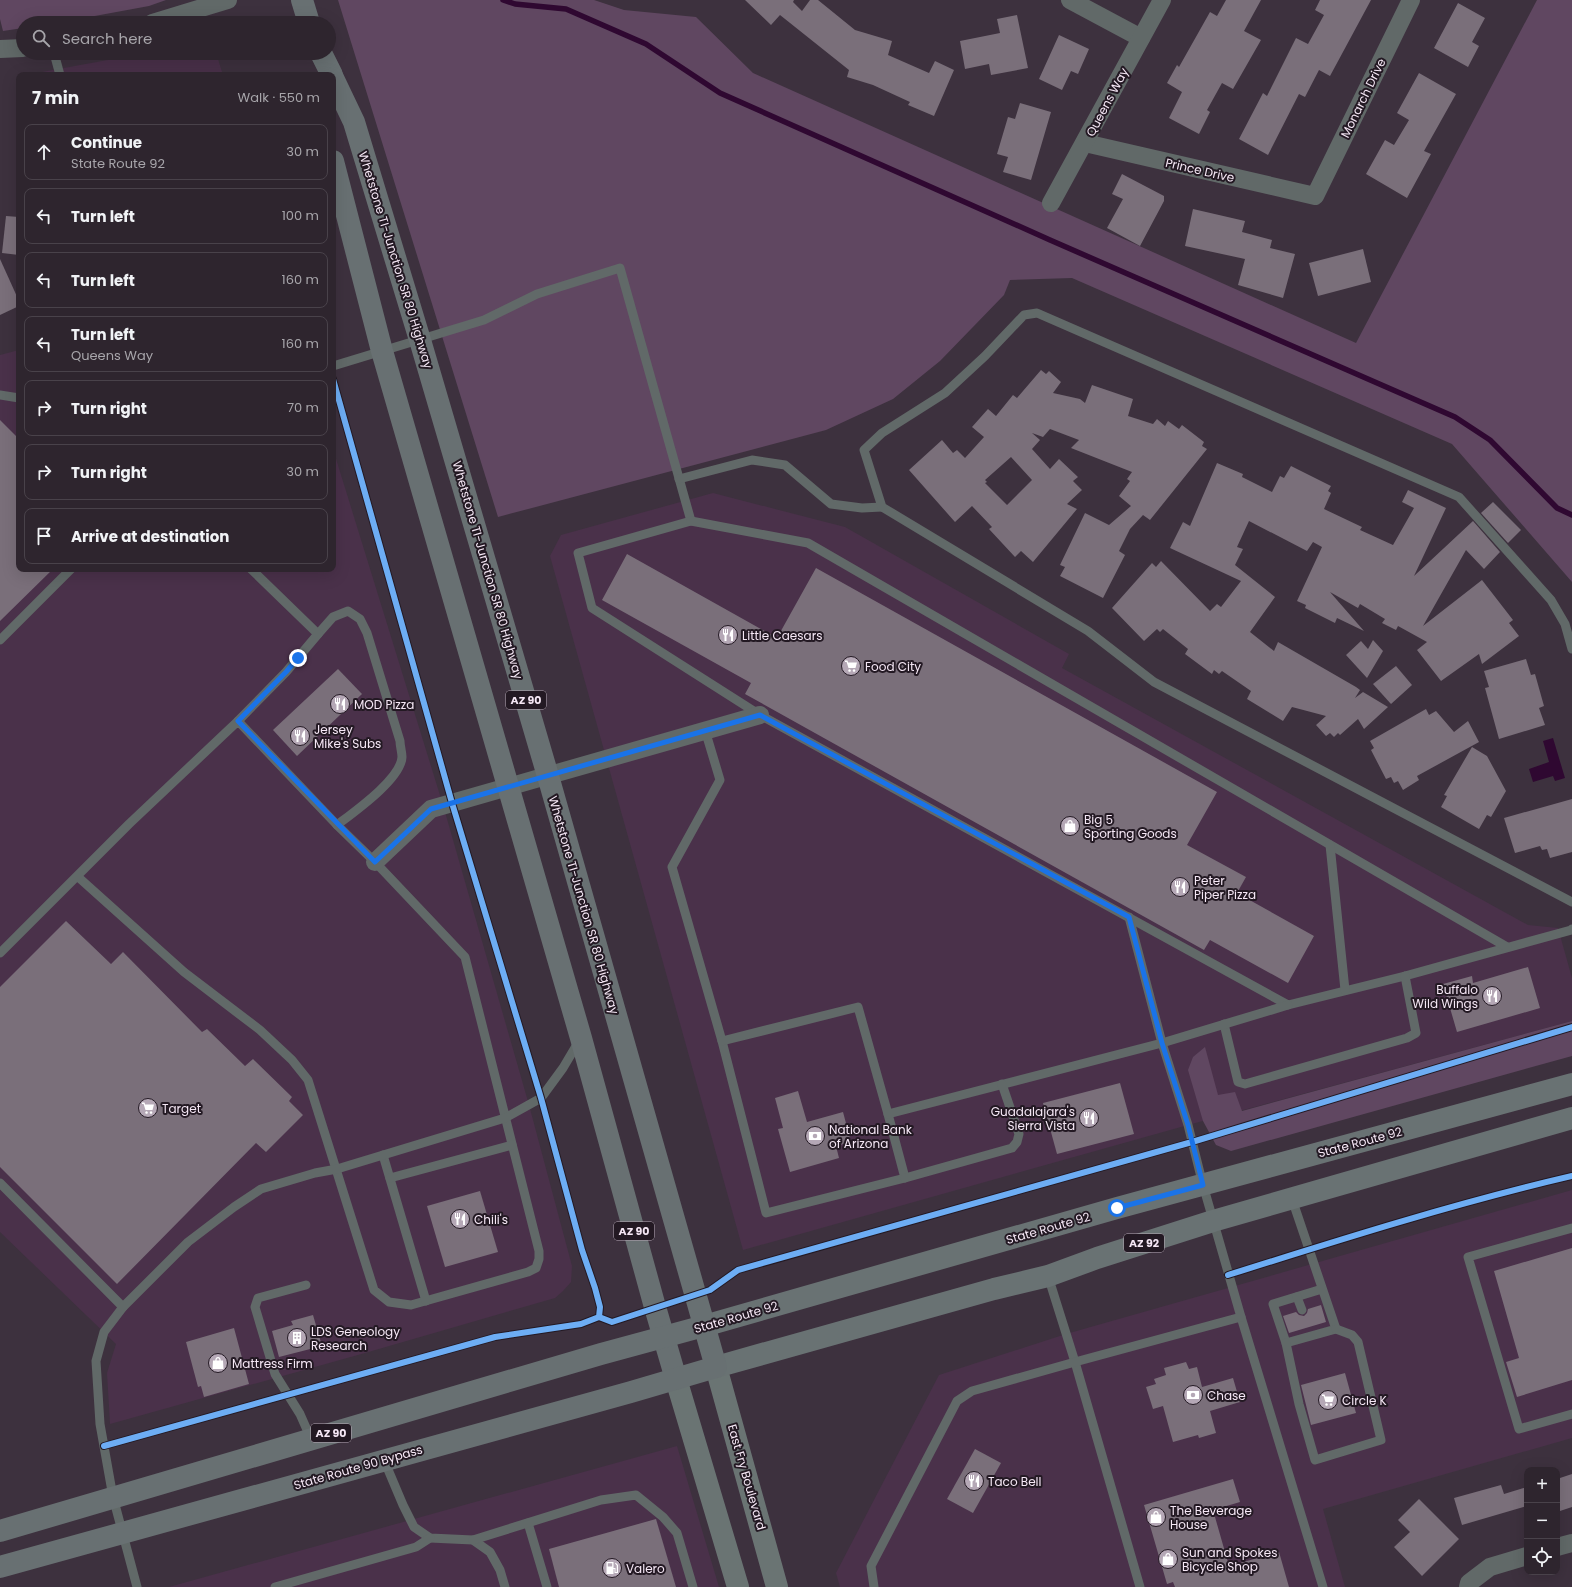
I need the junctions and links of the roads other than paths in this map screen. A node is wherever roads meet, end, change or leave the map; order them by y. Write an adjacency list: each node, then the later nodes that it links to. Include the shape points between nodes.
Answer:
1 (228, 0): 6 (street)
2 (302, 0): 7 (highway)
3 (1070, 0): 8 (street)
4 (1162, 0): 8 (street, Queens Way)
5 (1411, 0): 20 (street, Monarch Drive)
6 (175, 16)
7 (307, 16)
8 (1141, 38): 18 (street, Queens Way)
9 (16, 49): 10 (street)
10 (0, 50)
11 (56, 60): 14 (lane)
12 (316, 60): 15 (highway)
13 (324, 60): 16 (highway)
14 (59, 72)
15 (318, 72)
16 (330, 72)
17 (336, 84): 22 (highway, Whetstone TI-Junction SR 80 Highway / AZ 90, via 354,122)
18 (1085, 143): 20 (street, Prince Drive); 21 (street, Queens Way)
19 (336, 173): 23 (highway, AZ 90)
20 (1315, 196)
21 (1051, 203)
22 (420, 340): 23 (lane); 27 (lane, via 484,320 537,294 620,268); 38 (highway, Whetstone TI-Junction SR 80 Highway / AZ 90)
23 (382, 351): 24 (lane); 39 (highway, AZ 90)
24 (336, 365)
25 (0, 395): 26 (lane)
26 (16, 398)
27 (679, 479): 28 (lane, via 752,460 786,465 831,504 862,508); 29 (lane)
28 (882, 507): 34 (lane, via 864,450 882,433 945,393 985,356 1024,314 1037,313 1459,497 1551,600 1565,624); 44 (lane, via 1088,631 1154,682)
29 (691, 521): 35 (lane, via 578,553 592,608); 41 (lane, via 808,542)
30 (68, 572): 33 (lane)
31 (254, 572): 32 (lane)
32 (318, 634): 36 (lane, via 286,672); 40 (lane, via 333,617 348,611 360,619 367,633 398,734 402,758 396,772 374,796)
33 (0, 640)
34 (1572, 649)
35 (760, 715): 37 (street); 45 (lane)
36 (238, 721): 40 (lane); 43 (lane)
37 (705, 730): 38 (street); 54 (lane, via 720,780 672,867)
38 (548, 776): 39 (street); 79 (highway, Whetstone TI-Junction SR 80 Highway / AZ 90)
39 (507, 787): 42 (street, via 431,809); 53 (highway, AZ 90)
40 (338, 825): 42 (lane)
41 (1330, 845): 47 (lane); 50 (lane)
42 (375, 862): 59 (lane, via 465,957)
43 (77, 876): 48 (lane); 63 (lane, via 184,972 260,1030 292,1060 308,1080)
44 (1572, 902)
45 (1129, 917): 51 (lane); 55 (lane)
46 (1572, 931): 47 (lane)
47 (1507, 947): 49 (lane)
48 (0, 953)
49 (1405, 976): 50 (lane); 52 (lane, via 1416,1033 1407,1038 1245,1084 1238,1082)
50 (1345, 990): 51 (lane)
51 (1288, 1005): 52 (lane)
52 (1224, 1024): 55 (lane)
53 (581, 1038): 59 (lane, via 541,1098); 81 (highway, AZ 90)
54 (722, 1041): 58 (lane, via 858,1007); 65 (lane, via 766,1213)
55 (1162, 1043): 56 (lane); 67 (lane, via 1188,1125)
56 (1002, 1084): 58 (lane); 65 (lane, via 1019,1134 1012,1148)
57 (1572, 1084): 67 (main road, State Route 92)
58 (888, 1114): 65 (lane)
59 (505, 1118): 61 (lane); 62 (lane)
60 (1572, 1118): 68 (main road, AZ 92)
61 (512, 1145): 64 (lane); 75 (lane, via 539,1251 536,1268)
62 (383, 1155): 63 (lane); 64 (lane)
63 (337, 1169): 75 (lane, via 374,1290 389,1302 411,1305); 76 (lane, via 261,1189 188,1242)
64 (390, 1178): 75 (lane)
65 (905, 1178)
66 (0, 1183): 76 (lane)
67 (1203, 1185): 69 (lane); 79 (main road, State Route 92)
68 (1292, 1199): 69 (main road, AZ 92); 73 (lane)
69 (1213, 1221): 71 (main road, AZ 92); 78 (lane)
70 (1572, 1228): 86 (lane, via 1468,1257 1519,1429)
71 (1048, 1276): 83 (lane); 84 (main road, AZ 92)
72 (306, 1285): 87 (lane, via 258,1298 255,1307 275,1374 300,1414)
73 (1322, 1289): 74 (lane); 80 (lane)
74 (1297, 1297): 77 (lane); 82 (lane, via 1273,1304)
75 (426, 1301)
76 (123, 1307): 89 (lane, via 104,1332 96,1361 100,1424)
77 (1302, 1310)
78 (1241, 1317): 83 (lane); 109 (lane)
79 (704, 1326): 81 (highway, State Route 92); 84 (highway, Whetstone TI-Junction SR 80 Highway / AZ 90)
80 (1336, 1329): 82 (lane, via 1308,1332); 82 (lane, via 1352,1335 1358,1342 1381,1440 1315,1460 1299,1404)
81 (664, 1338): 85 (highway, AZ 90); 87 (highway, AZ 90)
82 (1286, 1343)
83 (1075, 1362): 107 (lane, via 972,1391 958,1401 871,1566); 108 (lane)
84 (716, 1367): 85 (highway, State Route 90 Bypass); 106 (main road, East Fry Boulevard)
85 (676, 1379): 88 (highway, State Route 90 Bypass); 105 (main road)
86 (1572, 1414)
87 (311, 1439): 89 (highway, AZ 90)
88 (384, 1460): 92 (highway, State Route 90 Bypass); 93 (lane, via 414,1527)
89 (113, 1497): 91 (highway, AZ 90); 92 (lane)
90 (528, 1523): 94 (lane); 103 (lane); 104 (lane, via 601,1500 636,1495 663,1516 677,1533)
91 (0, 1531)
92 (122, 1534): 98 (highway, State Route 90 Bypass); 100 (lane)
93 (430, 1538): 94 (lane); 101 (lane, via 416,1547)
94 (473, 1540): 102 (lane, via 490,1552 500,1570)
95 (1572, 1543): 96 (street)
96 (1560, 1546)
97 (1524, 1557): 99 (street, via 1490,1567)
98 (0, 1567)
99 (1468, 1585)
100 (137, 1587)
101 (277, 1587)
102 (505, 1587)
103 (547, 1587)
104 (693, 1587)
105 (738, 1587)
106 (778, 1587)
107 (874, 1587)
108 (1140, 1587)
109 (1323, 1587)

